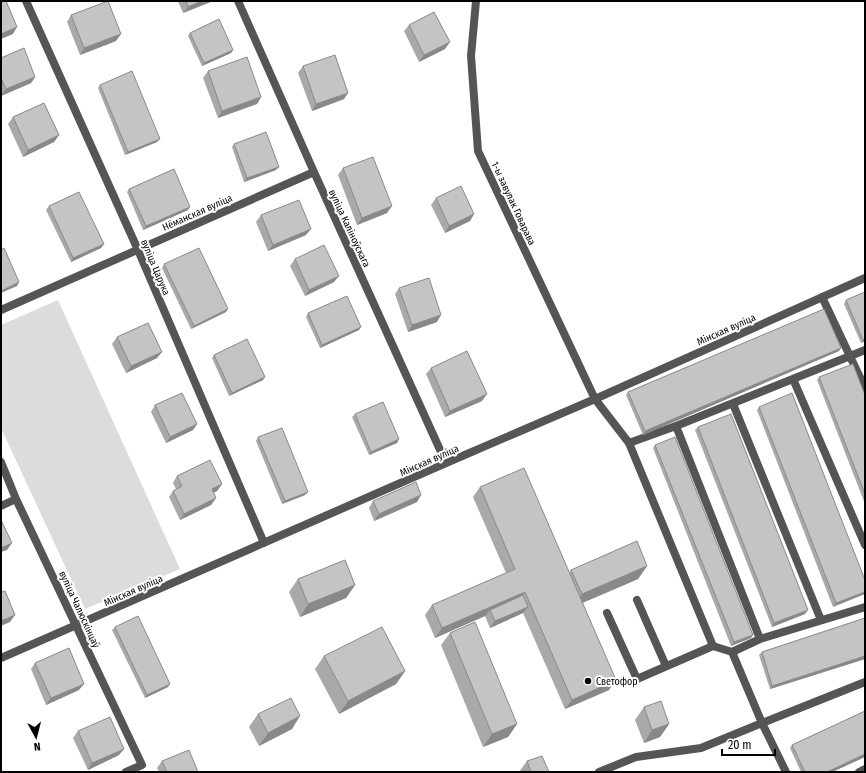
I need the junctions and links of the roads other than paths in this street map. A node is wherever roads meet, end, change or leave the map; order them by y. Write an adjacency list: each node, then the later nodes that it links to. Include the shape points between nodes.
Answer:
1 (26, 1): 5 (street, вуліца Царука)
2 (238, 1): 4 (street, вуліца Каліноўскага)
3 (476, 1): 13 (street, 1-ы завулак Говарава, via 471,56 478,151)
4 (314, 172): 5 (street, Нёманская вуліца); 18 (street, вуліца Каліноўскага)
5 (138, 250): 8 (street, Нёманская вуліца); 21 (street, вуліца Царука)
6 (865, 278): 7 (street, Мінская вуліца)
7 (822, 297): 10 (street); 13 (street, Мінская вуліца)
8 (1, 310)
9 (865, 350): 10 (street)
10 (850, 357): 11 (street); 12 (street)
11 (793, 379): 14 (street); 22 (street)
12 (865, 388)
13 (595, 399): 16 (street, 1-ы завулак Говарава); 18 (street, Мінская вуліца)
14 (733, 404): 15 (street); 26 (street)
15 (676, 426): 16 (street); 28 (street)
16 (629, 443): 29 (street, 1-ы завулак Говарава)
17 (1, 462): 19 (street, вуліца Чалюскінцаў)
18 (446, 463): 21 (street, Мінская вуліца)
19 (16, 499): 20 (street); 27 (street, вуліца Чалюскінцаў)
20 (1, 506)
21 (264, 543): 27 (street, Мінская вуліца)
22 (865, 545)
23 (637, 600): 32 (street)
24 (865, 606): 26 (street)
25 (607, 613): 32 (street, via 637,679)
26 (820, 620): 28 (street)
27 (76, 626): 31 (street, Мінская вуліца); 36 (street, вуліца Чалюскінцаў, via 142,765)
28 (760, 639): 30 (street)
29 (713, 646): 30 (street); 32 (street)
30 (732, 652): 34 (street)
31 (1, 658)
32 (666, 666)
33 (865, 682): 34 (street)
34 (762, 723): 37 (street, via 702,748 636,757); 38 (street)
35 (865, 769): 39 (street)
36 (126, 772)
37 (599, 772)
38 (786, 772)
39 (859, 772)

